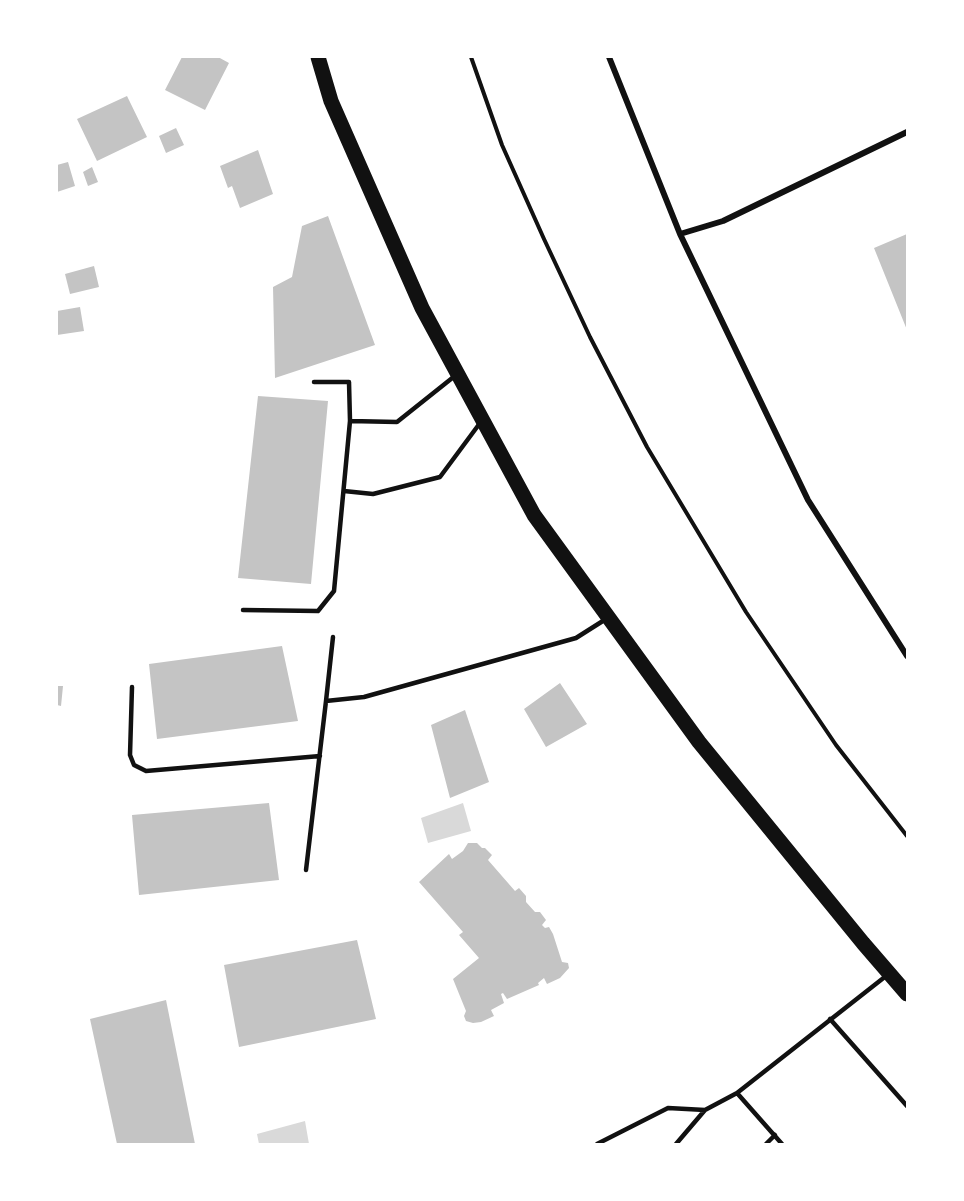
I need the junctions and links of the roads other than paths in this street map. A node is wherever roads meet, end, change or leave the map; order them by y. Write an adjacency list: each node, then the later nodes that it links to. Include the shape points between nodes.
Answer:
1 (318, 57): 5 (main road, via 331,101 412,286)
2 (609, 57): 4 (street)
3 (907, 132): 4 (street, via 723,220)
4 (680, 234): 13 (street, via 808,500)
5 (458, 374): 7 (main road); 8 (lane, via 397,422)
6 (314, 382): 8 (lane, via 349,382)
7 (483, 420): 9 (lane, via 440,477 373,494); 11 (main road, via 534,515)
8 (350, 421): 9 (lane)
9 (344, 491): 10 (lane, via 334,591 318,611)
10 (243, 610)
11 (609, 618): 15 (lane, via 576,638 364,697); 18 (main road, via 699,742)
12 (333, 637): 15 (lane)
13 (907, 656)
14 (132, 687): 16 (lane, via 130,755 134,765 146,771)
15 (326, 701): 16 (lane)
16 (320, 756): 17 (lane)
17 (306, 870)
18 (890, 974): 19 (main road); 20 (lane)
19 (907, 993)
20 (830, 1019): 21 (lane); 22 (lane)
21 (737, 1093): 23 (lane); 24 (lane)
22 (907, 1106)
23 (705, 1110): 25 (lane, via 668,1108); 26 (lane)
24 (775, 1136): 27 (lane); 28 (lane)
25 (597, 1144)
26 (676, 1144)
27 (766, 1144)
28 (782, 1144)

